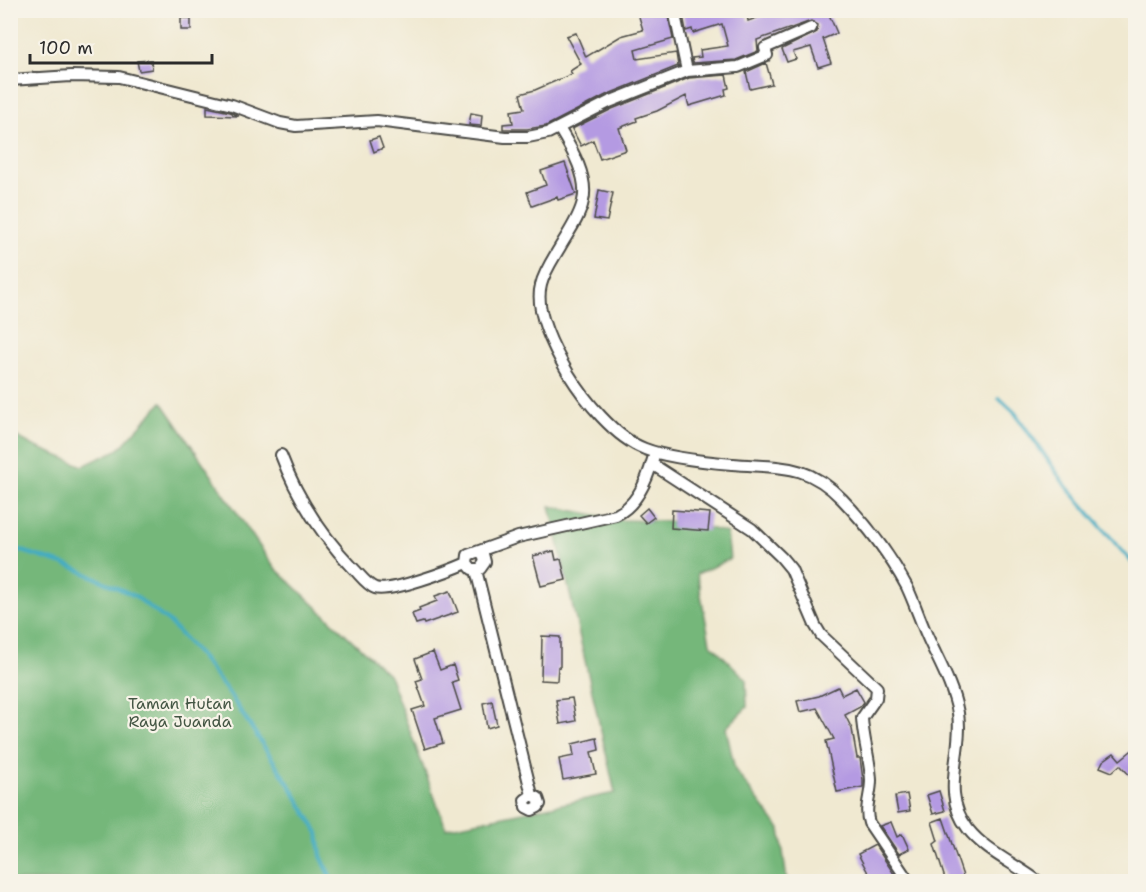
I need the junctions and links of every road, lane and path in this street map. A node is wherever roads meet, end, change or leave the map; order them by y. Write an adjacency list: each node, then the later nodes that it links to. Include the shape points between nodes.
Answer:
1 (674, 10): 3 (street)
2 (811, 28): 3 (street, via 765,48 767,55 738,67)
3 (687, 71): 5 (street, via 609,102)
4 (10, 80): 5 (street, via 119,77 232,105 296,126 377,121 528,137)
5 (559, 128): 6 (street, via 582,175 584,201 541,285 551,342 583,396 610,425 634,443)
6 (655, 452): 8 (street); 12 (street, via 801,471 823,481 854,512 892,561 908,590 951,688 958,714 953,792 959,812 983,843)
7 (281, 455): 9 (street, via 299,498 334,549 375,588)
8 (652, 465): 9 (street, via 631,506 616,516 518,537 480,552 485,562 480,569); 11 (street, via 752,529 781,557 791,569 821,635 877,688 876,698 862,718 871,783 867,815)
9 (471, 566): 10 (street)
10 (532, 795)
11 (909, 882)
12 (1039, 882)

